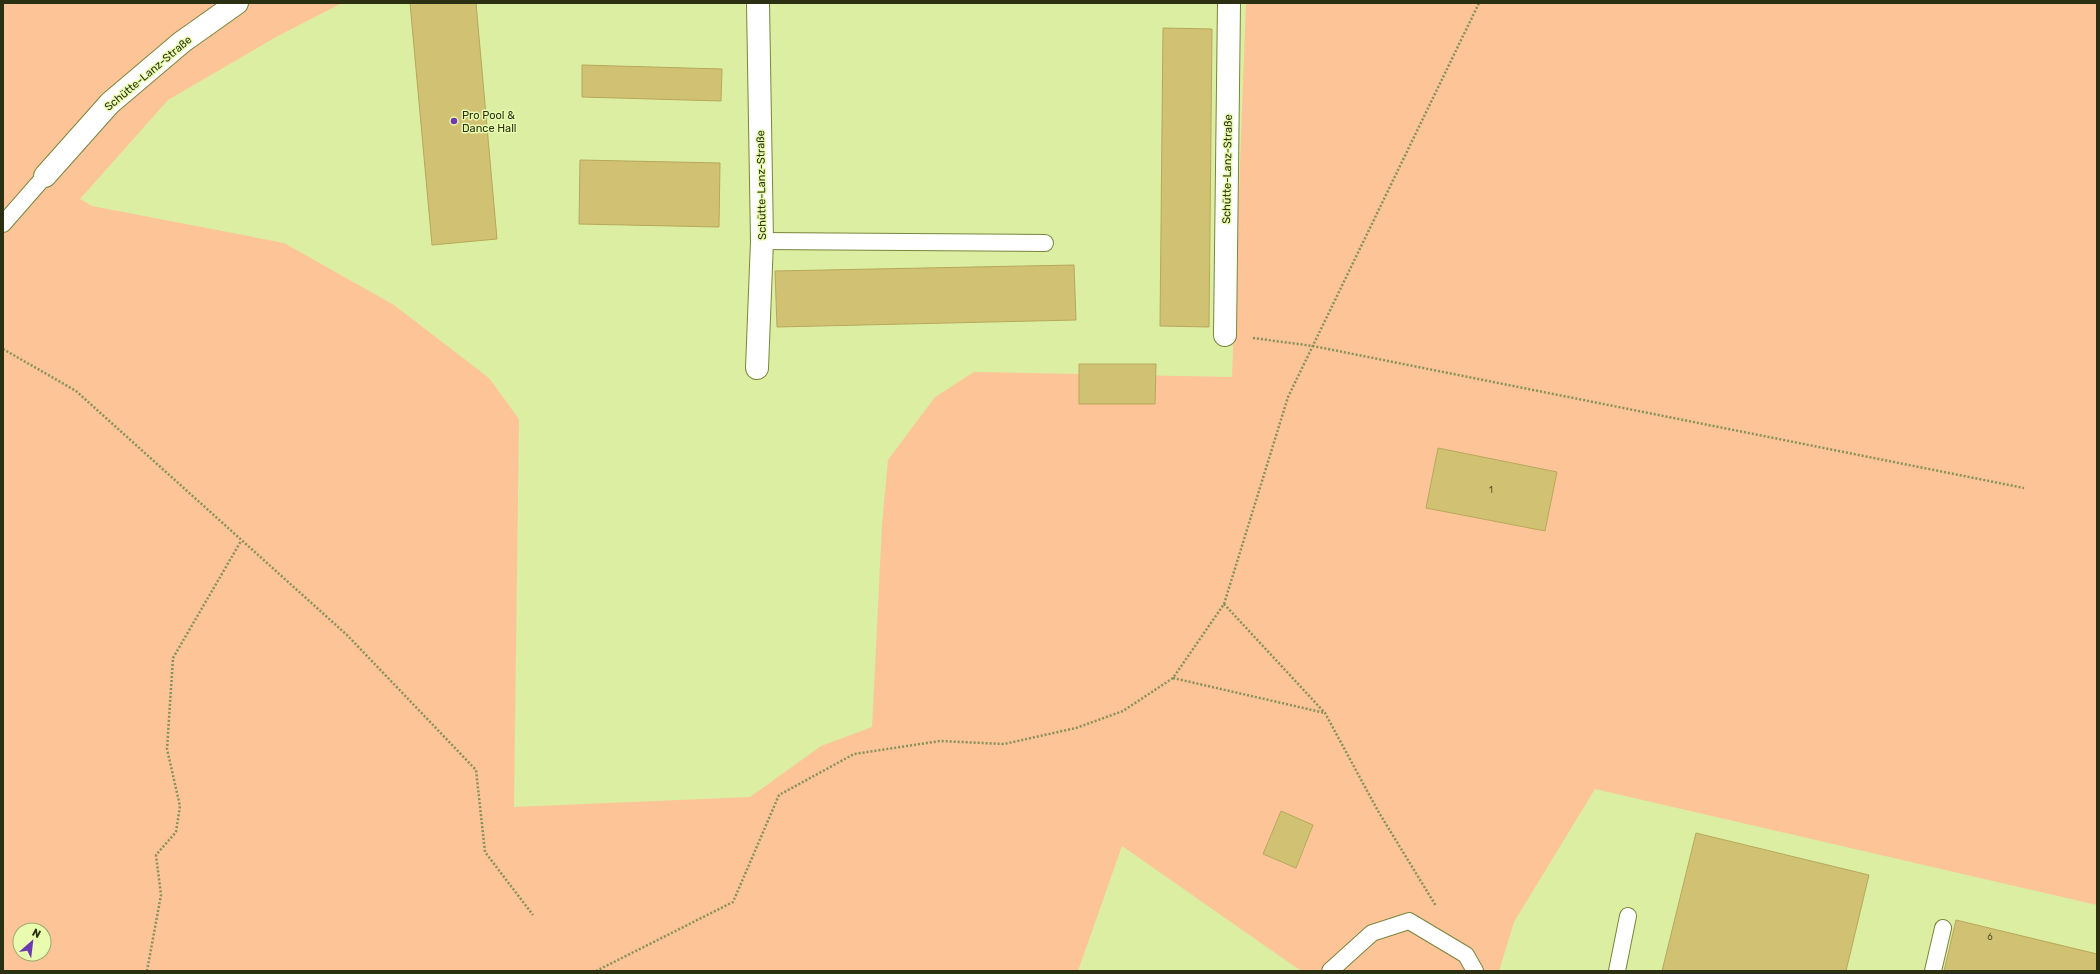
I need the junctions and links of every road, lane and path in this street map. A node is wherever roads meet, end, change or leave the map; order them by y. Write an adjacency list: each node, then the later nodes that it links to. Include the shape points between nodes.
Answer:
1 (237, 3): 5 (street, Schütte-Lanz-Straße, via 182,42 110,103)
2 (758, 3): 7 (street, Schütte-Lanz-Straße)
3 (1229, 3): 9 (street, Schütte-Lanz-Straße)
4 (1479, 3): 10 (path)
5 (45, 176): 6 (lane, Schütte-Lanz-Straße)
6 (3, 224)
7 (762, 241): 8 (lane); 12 (street, Schütte-Lanz-Straße)
8 (1045, 243)
9 (1225, 335): 10 (path)
10 (1313, 346): 13 (path); 15 (path, via 1288,397)
11 (3, 349): 14 (path, via 76,391)
12 (757, 368)
13 (2024, 488)
14 (241, 541): 19 (path, via 347,635 476,770 485,852); 22 (path, via 173,658 167,749 180,806 176,832 156,855 161,895)
15 (1224, 604): 16 (path); 17 (path)
16 (1173, 678): 17 (path); 23 (path, via 1123,711 1076,728 1004,744 940,741 854,754 779,795 733,902)
17 (1325, 713): 18 (path, via 1378,811)
18 (1438, 909)
19 (533, 915)
20 (1628, 916): 26 (lane)
21 (1943, 928): 27 (lane)
22 (147, 971)
23 (596, 971)
24 (1330, 971): 25 (lane, via 1372,933 1409,921 1466,955)
25 (1475, 971)
26 (1617, 971)
27 (1933, 971)

